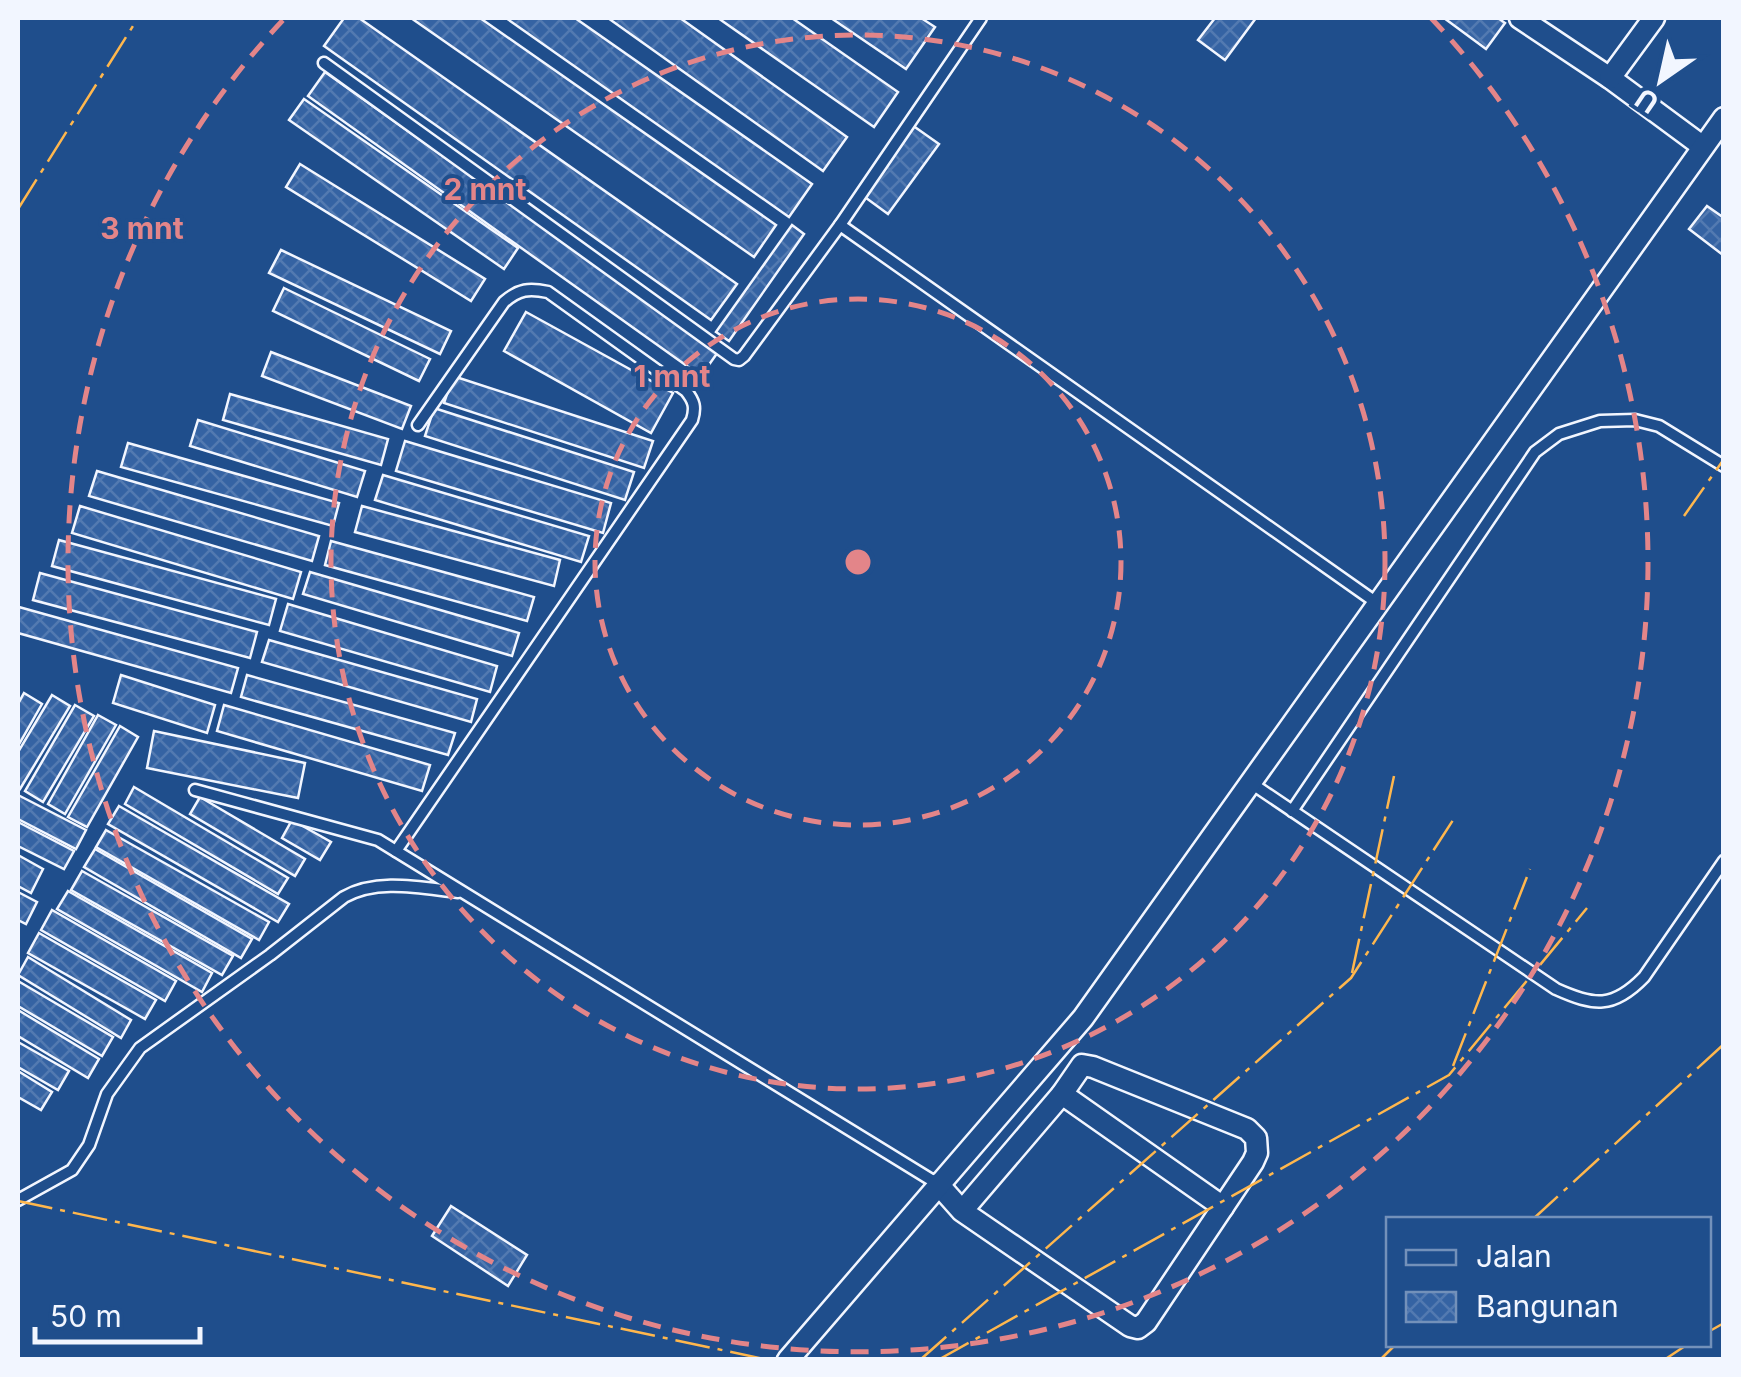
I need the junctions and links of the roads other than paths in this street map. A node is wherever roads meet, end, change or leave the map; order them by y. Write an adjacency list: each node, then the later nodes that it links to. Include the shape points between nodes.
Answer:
1 (982, 18): 8 (lane)
2 (1654, 18): 5 (street)
3 (1526, 19): 5 (street)
4 (324, 63): 8 (lane, via 734,359 744,356)
5 (1610, 78): 7 (street)
6 (1724, 118): 7 (street)
7 (1702, 146): 11 (street)
8 (840, 224): 11 (lane)
9 (418, 424): 15 (lane, via 504,302 532,288 548,292 686,391 695,410)
10 (1724, 466): 14 (lane, via 1660,426 1635,420 1600,421 1558,434 1535,452)
11 (1377, 603): 12 (street)
12 (1251, 783): 14 (lane); 19 (street, via 1083,1018)
13 (195, 790): 15 (lane, via 378,840)
14 (1292, 810): 16 (lane, via 1583,1001 1610,1002 1630,992)
15 (396, 851): 17 (lane)
16 (1724, 861)
17 (464, 892): 19 (lane); 20 (lane, via 392,886 344,897 140,1048 107,1094 72,1170)
18 (1062, 1094): 21 (street); 21 (street, via 1078,1068 1089,1066 1252,1132 1257,1153); 22 (street)
19 (938, 1184): 22 (street); 23 (street)
20 (18, 1200)
21 (1223, 1207): 22 (street, via 1138,1328)
22 (962, 1211)
23 (788, 1360)

